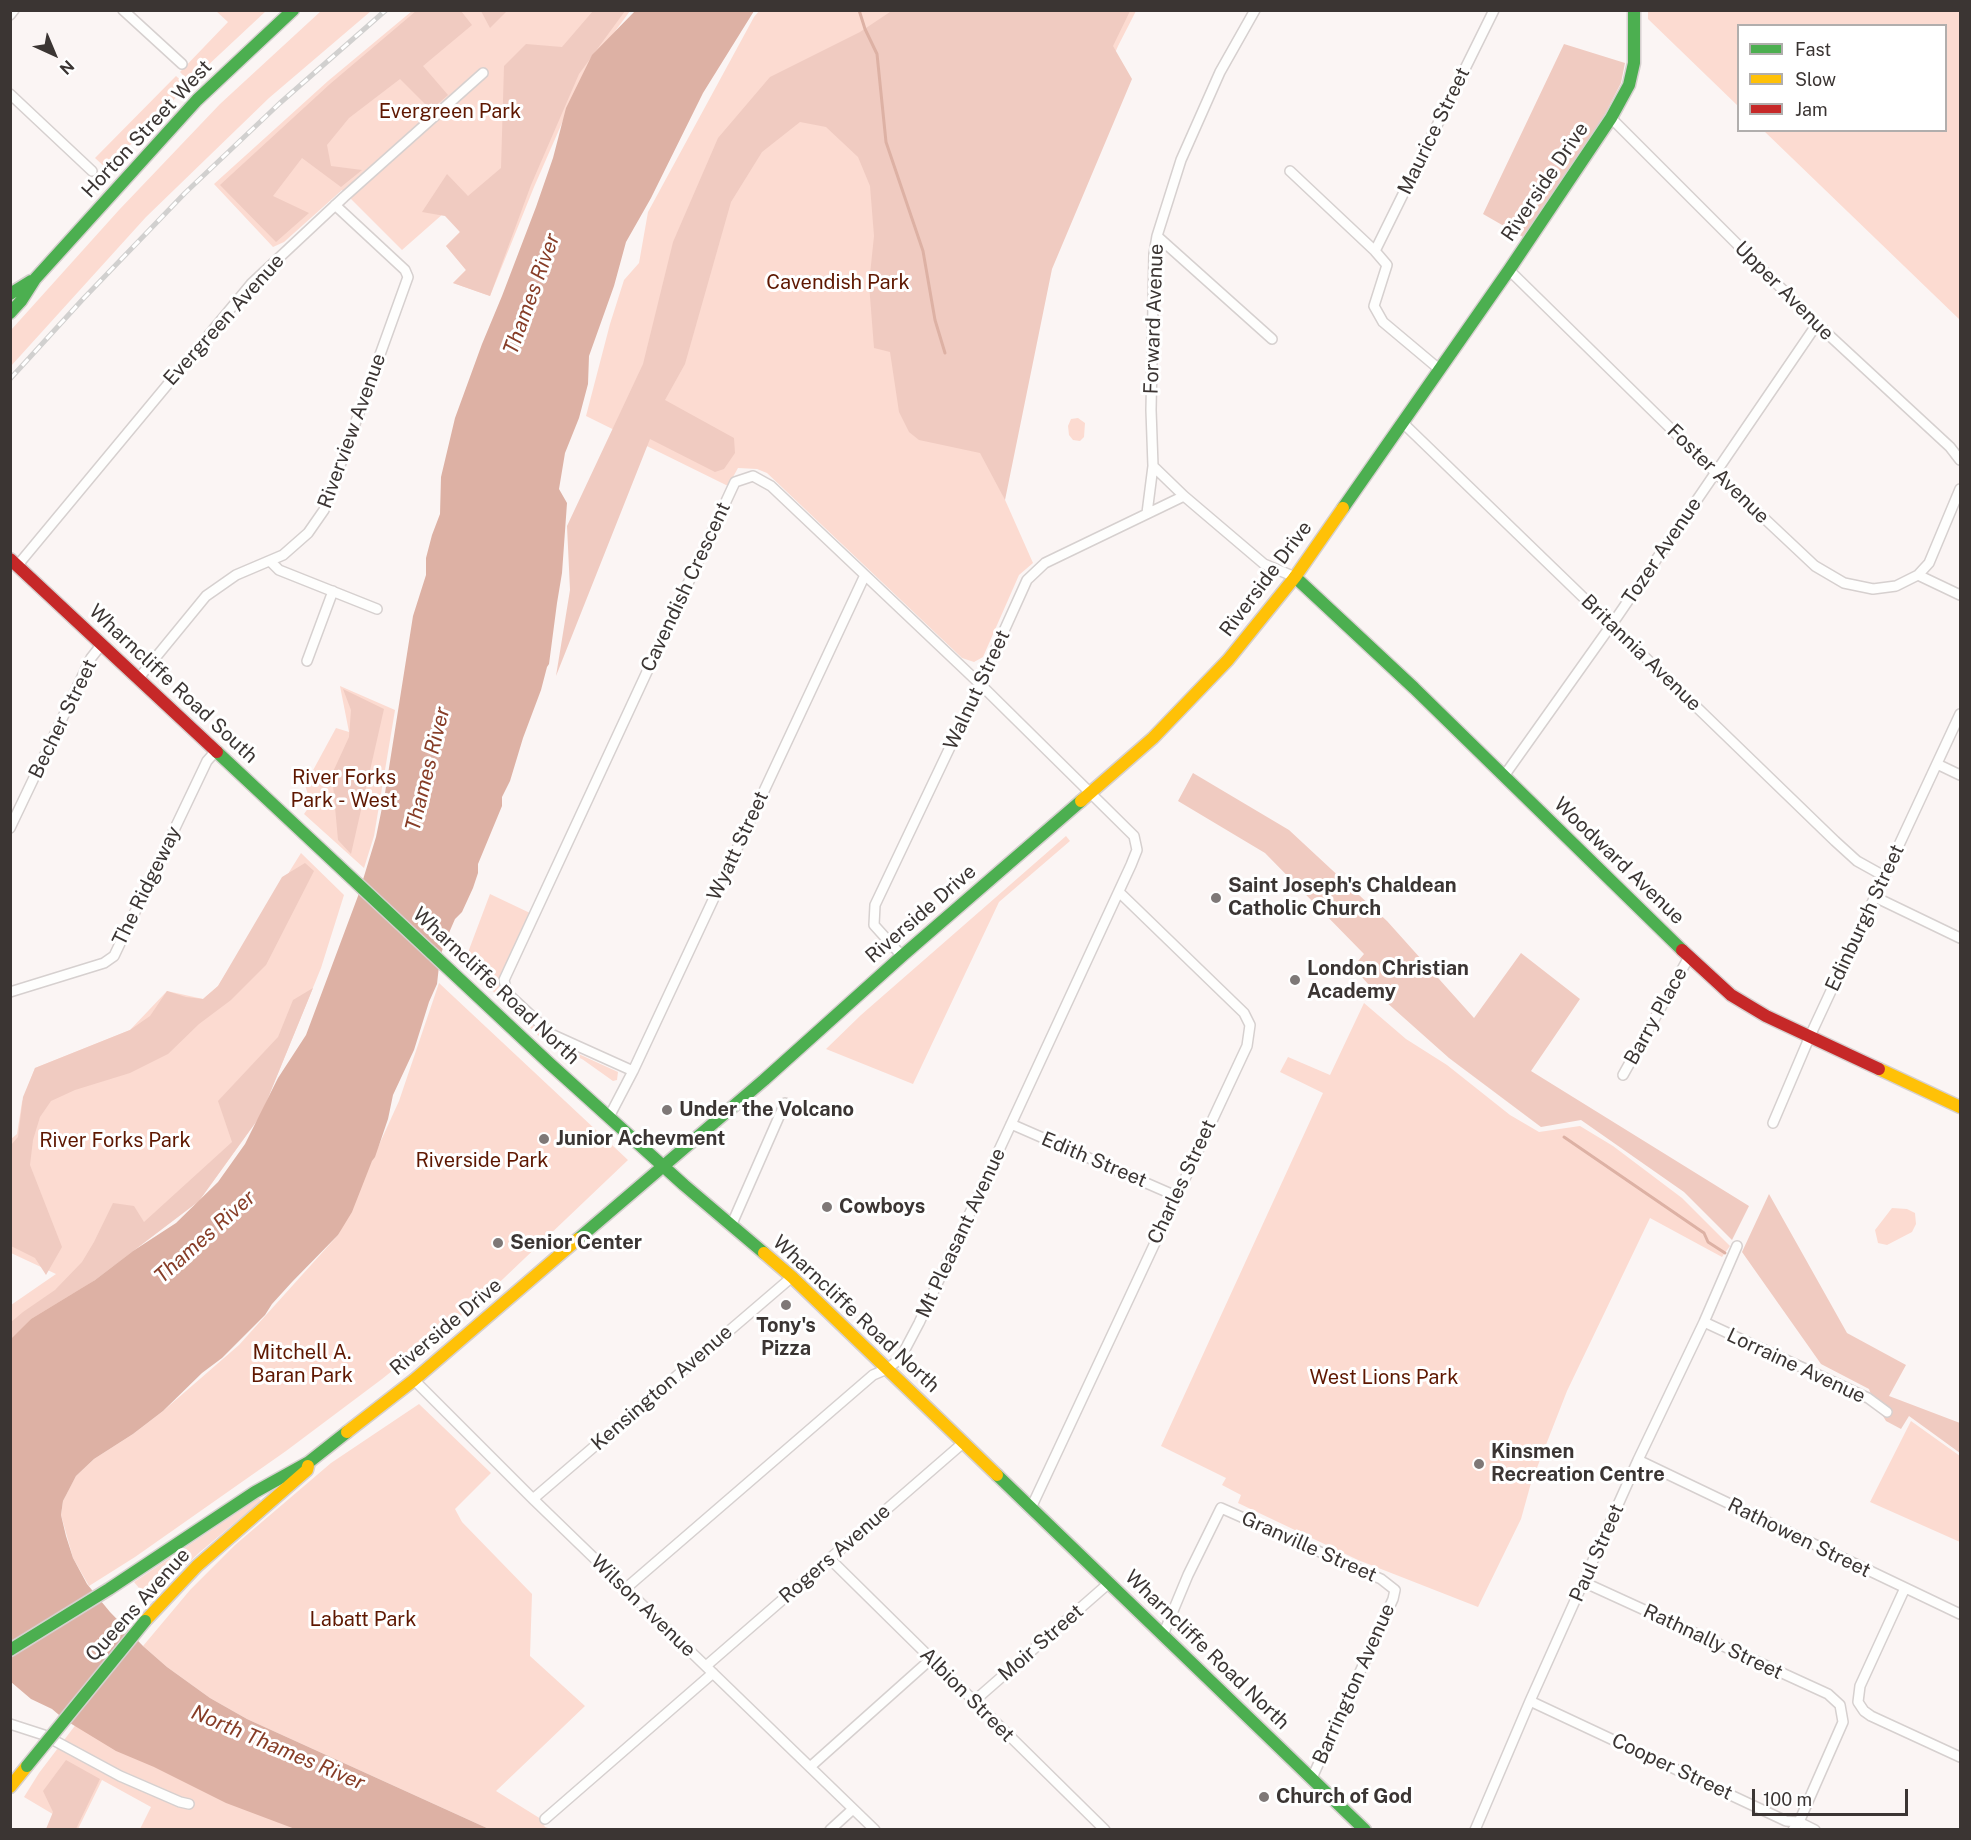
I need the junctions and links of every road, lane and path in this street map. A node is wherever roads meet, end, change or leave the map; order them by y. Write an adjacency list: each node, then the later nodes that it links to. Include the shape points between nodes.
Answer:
1 (14, 10): 7 (street)
2 (123, 10): 8 (street)
3 (293, 10): 18 (main road, Horton Street West, via 196,100)
4 (1255, 10): 15 (street, Forward Avenue, via 1220,72 1180,160)
5 (1494, 10): 16 (street, Maurice Street)
6 (1634, 10): 11 (main road, Riverside Drive, via 1634,63 1629,85)
7 (10, 15)
8 (182, 64)
9 (483, 73): 14 (street, Evergreen Avenue)
10 (10, 94): 12 (street)
11 (1611, 118): 17 (main road, Riverside Drive); 21 (street, Upper Avenue)
12 (93, 171)
13 (1290, 171): 16 (street)
14 (335, 205): 31 (street, Riverview Avenue, via 405,270 408,281 324,510 308,533); 32 (street, Evergreen Avenue, via 251,284)
15 (1157, 236): 22 (street); 26 (street, Forward Avenue)
16 (1376, 251): 23 (street, via 1387,265 1374,306 1383,322)
17 (1509, 270): 23 (main road, Riverside Drive); 27 (street, Foster Avenue)
18 (35, 279): 19 (main road, Horton Street West); 20 (main road, Horton Street West)
19 (10, 294)
20 (10, 313)
21 (1817, 324): 25 (street, Upper Avenue); 27 (street, Tozer Avenue)
22 (1272, 339)
23 (1439, 369): 24 (main road, Riverside Drive)
24 (1403, 423): 35 (main road, Riverside Drive); 39 (street, Britannia Avenue)
25 (1960, 460)
26 (1153, 465): 29 (street); 30 (street, Forward Avenue)
27 (1716, 473): 34 (street, Foster Avenue, via 1815,566 1844,583 1873,590 1896,586); 39 (street, Tozer Avenue)
28 (1960, 489): 34 (street, via 1929,563)
29 (1184, 496): 30 (street, Walnut Street); 35 (street, via 1264,564)
30 (1147, 513): 43 (street, Walnut Street, via 1046,563 1026,580)
31 (270, 561): 36 (street, via 279,570); 42 (street, Riverview Avenue, via 213,590)
32 (14, 563): 40 (main road, Wharncliffe Road South)
33 (865, 575): 43 (street, Cavendish Crescent); 60 (street, Wyatt Street); 60 (street, Cavendish Crescent, via 771,486 753,476 735,482 504,980 507,993 551,1034)
34 (1918, 575): 37 (street)
35 (1295, 577): 48 (main road, Woodward Avenue); 49 (main road, Riverside Drive, via 1228,660 1153,738)
36 (333, 591): 38 (street); 41 (street)
37 (1960, 595)
38 (377, 609)
39 (1612, 624): 48 (street, Tozer Avenue); 52 (street, Britannia Avenue, via 1850,855)
40 (102, 644): 42 (main road, Wharncliffe Road South); 50 (street, Becher Street, via 91,658)
41 (307, 661)
42 (138, 679): 45 (main road, Wharncliffe Road South)
43 (980, 684): 49 (street, Cavendish Crescent); 56 (street, Walnut Street, via 875,905 874,925)
44 (1960, 714): 46 (street, Edinburgh Street)
45 (215, 752): 51 (main road, Wharncliffe Road South); 58 (street, The Ridgeway, via 207,761 114,956 104,963)
46 (1937, 764): 47 (street); 52 (street, Edinburgh Street)
47 (1960, 775)
48 (1504, 776): 57 (main road, Woodward Avenue)
49 (1090, 791): 53 (street, Mt Pleasant Avenue, via 1134,836 1137,849); 56 (main road, Riverside Drive)
50 (10, 828)
51 (308, 838): 64 (main road, Wharncliffe Road North)
52 (1884, 876): 54 (street, Edinburgh Street)
53 (1119, 892): 66 (street, Mt Pleasant Avenue); 68 (street, Charles Street, via 1244,1012 1250,1025 1247,1046)
54 (1875, 897): 55 (street); 59 (street, Edinburgh Street)
55 (1960, 938)
56 (902, 956): 67 (main road, Riverside Drive)
57 (1689, 957): 59 (main road, Woodward Avenue, via 1731,995); 61 (street, Barry Place)
58 (10, 992)
59 (1810, 1036): 63 (main road, Woodward Avenue); 65 (street, Edinburgh Street)
60 (633, 1071): 64 (street, Wyatt Street)
61 (1623, 1075)
62 (785, 1103): 69 (street)
63 (1960, 1107)
64 (609, 1117): 67 (main road, Wharncliffe Road North)
65 (1773, 1123)
66 (1011, 1125): 68 (street, Edith Street); 73 (street, Mt Pleasant Avenue, via 919,1323 900,1359)
67 (664, 1166): 69 (main road, Wharncliffe Road North); 74 (main road, Riverside Drive)
68 (1176, 1196): 80 (street, Charles Street)
69 (731, 1226): 71 (main road, Wharncliffe Road North)
70 (1737, 1246): 72 (street, Paul Street)
71 (792, 1277): 73 (main road, Wharncliffe Road North); 79 (street, Kensington Avenue)
72 (1704, 1322): 75 (street, Lorraine Avenue, via 1868,1398); 77 (street, Paul Street)
73 (887, 1369): 76 (main road, Wharncliffe Road North); 85 (street, Mt Pleasant Avenue, via 873,1375)
74 (414, 1380): 78 (main road, Riverside Drive); 79 (street, Wilson Avenue)
75 (1887, 1412)
76 (963, 1443): 80 (main road, Wharncliffe Road North); 81 (street, Rogers Avenue)
77 (1638, 1460): 83 (street, Paul Street); 84 (street, Rathowen Street)
78 (309, 1462): 89 (main road, Riverside Drive, via 255,1492); 98 (main road, Queens Avenue, bridge, via 307,1470 176,1587)
79 (533, 1499): 85 (street, Wilson Avenue)
80 (1031, 1508): 82 (main road, Wharncliffe Road North)
81 (830, 1559): 90 (street, Albion Street); 91 (street, Rogers Avenue)
82 (1109, 1583): 88 (main road, Wharncliffe Road North); 93 (street, Moir Street)
83 (1583, 1584): 92 (street, Paul Street); 102 (street, Rathnally Street, via 1828,1694 1840,1705 1843,1722)
84 (1905, 1588): 87 (street, Rathowen Street); 95 (street, via 1860,1686 1858,1702 1871,1716)
85 (626, 1589): 91 (street, Wilson Avenue)
86 (1395, 1590): 88 (street, Granville Street, via 1381,1579 1221,1508); 97 (street, Barrington Avenue)
87 (1960, 1614)
88 (1163, 1635): 97 (main road, Wharncliffe Road North)
89 (10, 1650)
90 (931, 1659): 93 (street, Albion Street); 96 (street)
91 (710, 1670): 96 (street, Wilson Avenue); 101 (street, Rogers Avenue)
92 (1530, 1701): 102 (street, Cooper Street); 107 (street, Paul Street)
93 (974, 1702): 105 (street, Albion Street)
94 (10, 1724): 99 (street, via 44,1735 120,1776)
95 (1960, 1757)
96 (810, 1767): 100 (street, Wilson Avenue)
97 (1312, 1778): 106 (main road, Wharncliffe Road North)
98 (10, 1787)
99 (189, 1804)
100 (853, 1809): 103 (street); 104 (street, Wilson Avenue)
101 (545, 1819)
102 (1796, 1826): 108 (street, Cooper Street)
103 (830, 1830)
104 (875, 1830)
105 (1106, 1830)
106 (1365, 1830)
107 (1475, 1830)
108 (1815, 1830)

